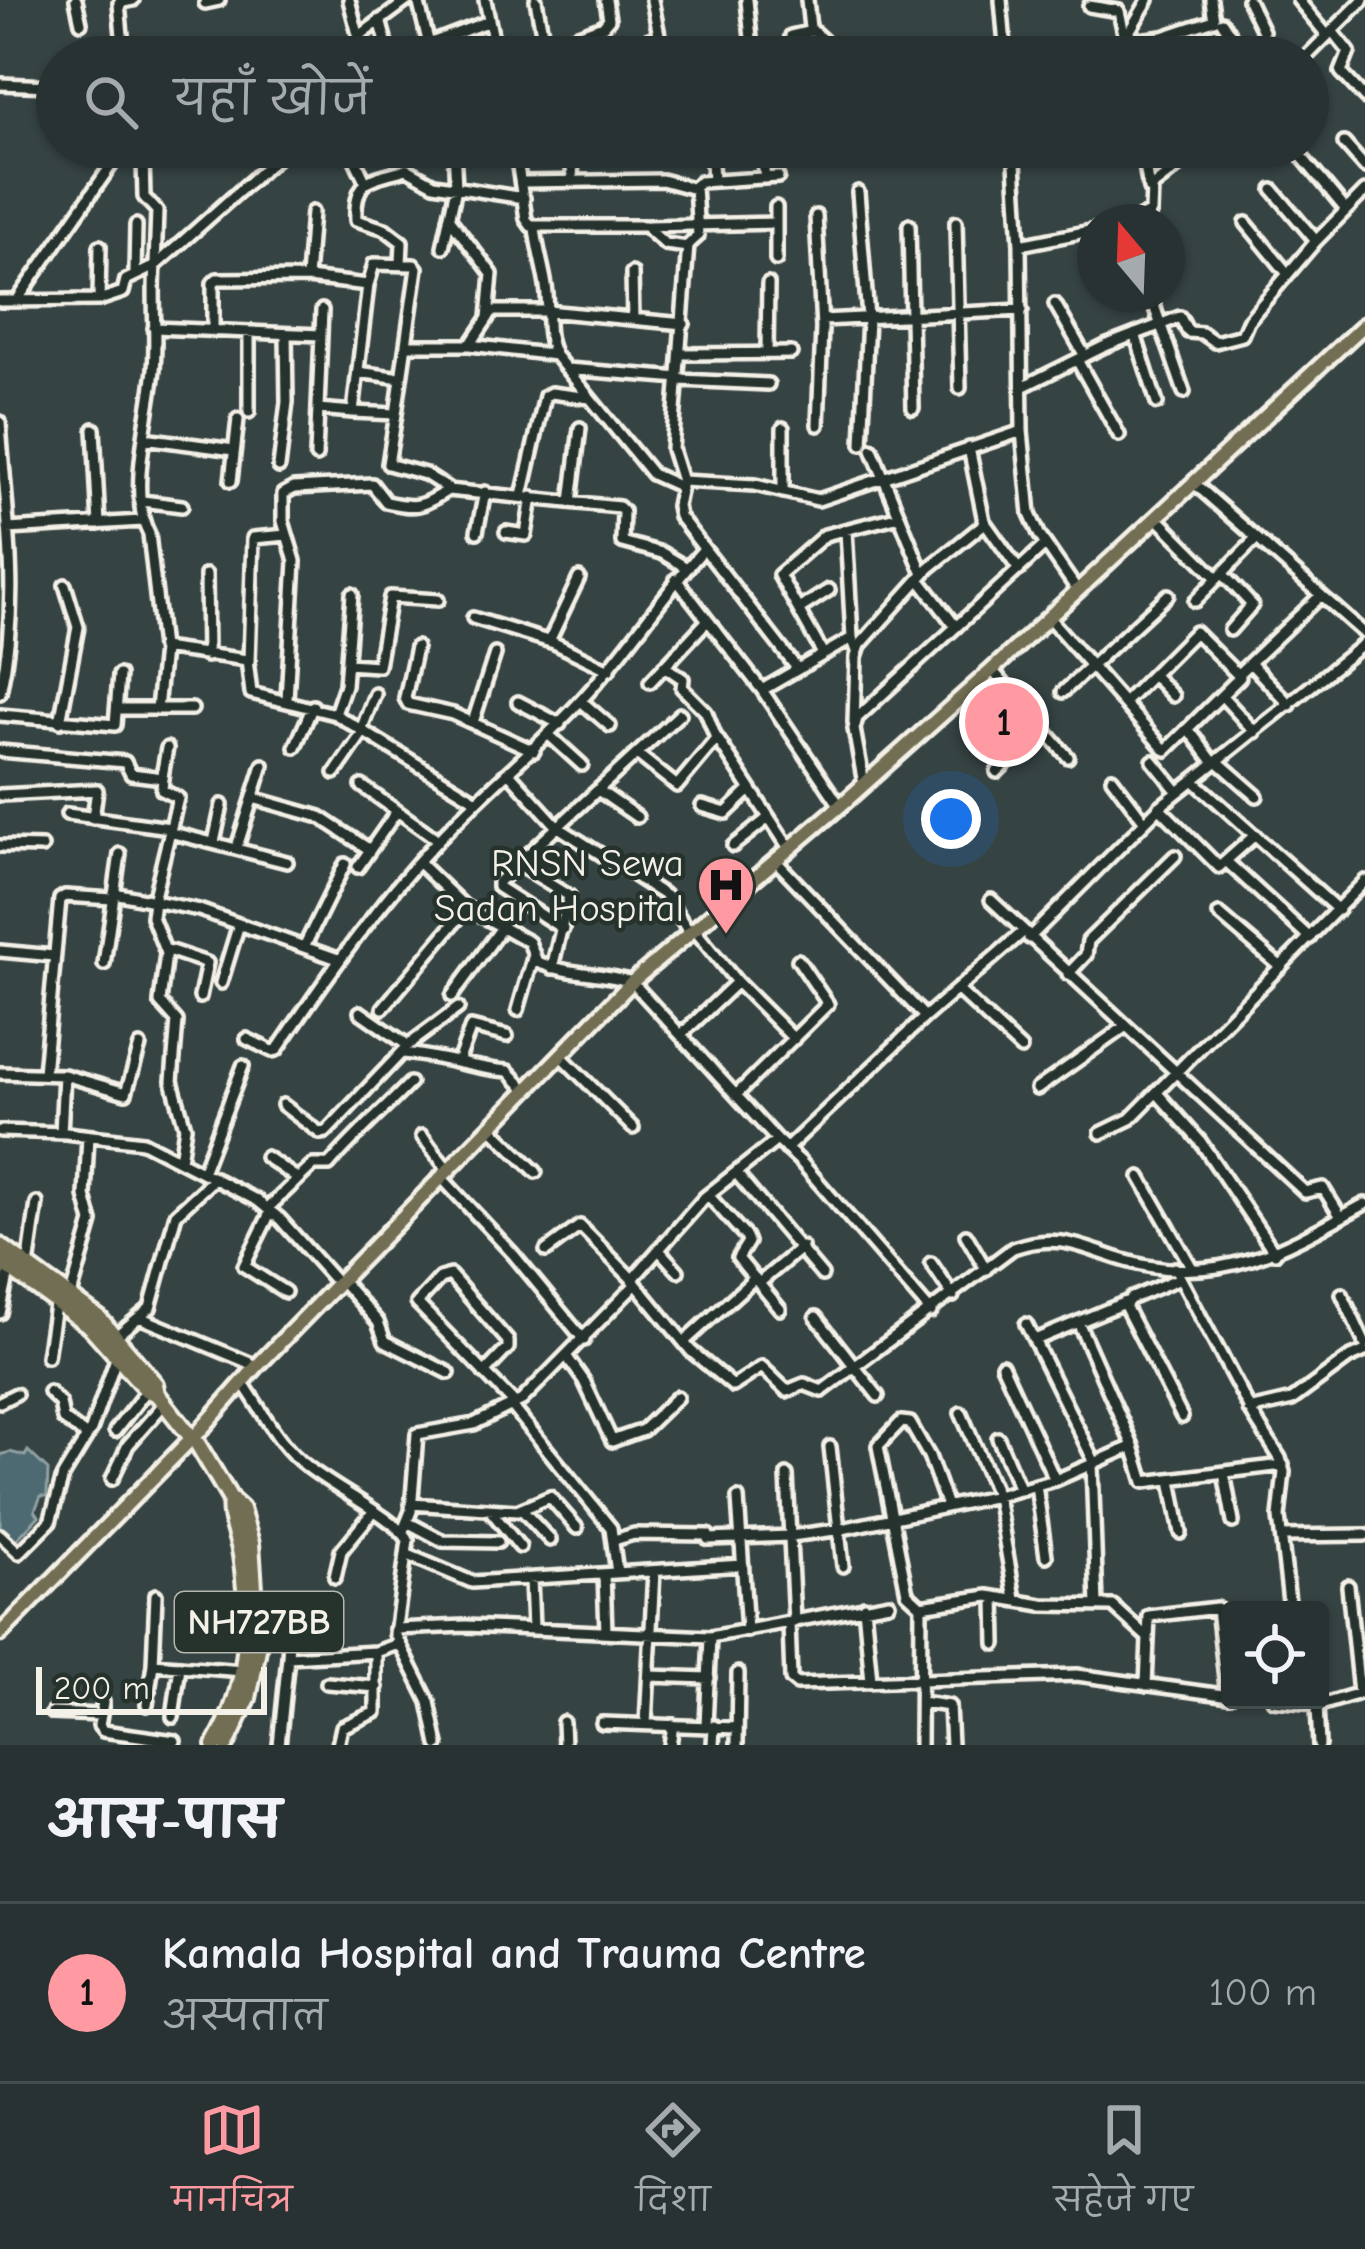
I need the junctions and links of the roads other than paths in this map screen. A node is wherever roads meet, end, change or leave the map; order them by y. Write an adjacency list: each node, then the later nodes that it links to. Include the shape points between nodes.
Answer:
1 (76, 0): 24 (street)
2 (133, 0): 28 (street, via 119,3)
3 (218, 0): 19 (street)
4 (349, 0): 29 (street)
5 (418, 0): 32 (street)
6 (485, 0): 22 (street)
7 (536, 0): 35 (street)
8 (606, 0): 36 (street, via 609,19)
9 (652, 0): 37 (street)
10 (747, 0): 38 (street)
11 (807, 0): 26 (street)
12 (1000, 0): 41 (street)
13 (1210, 0): 44 (street, via 1214,20)
14 (1248, 0): 25 (street)
15 (1298, 0): 27 (street)
16 (1363, 0): 27 (street)
17 (406, 1): 21 (street)
18 (1146, 2): 43 (street)
19 (205, 3)
20 (1089, 6): 42 (street, via 1119,11)
21 (380, 20): 30 (street); 31 (street)
22 (489, 21): 33 (street); 34 (street)
23 (1222, 22): 45 (street)
24 (81, 23)
25 (1263, 31)
26 (812, 32): 39 (street); 40 (street)
27 (1330, 33): 46 (street); 49 (street, via 1349,52 1341,72)
28 (122, 36)
29 (353, 36)
30 (365, 36)
31 (384, 36)
32 (427, 36)
33 (450, 36)
34 (492, 36)
35 (543, 36)
36 (575, 36)
37 (657, 36)
38 (750, 36)
39 (790, 36)
40 (817, 36)
41 (1004, 36)
42 (1123, 36)
43 (1126, 36)
44 (1166, 36)
45 (1231, 36)
46 (1327, 36)
47 (0, 84): 48 (street)
48 (36, 85)
49 (1365, 98)
50 (1344, 143): 51 (street)
51 (1365, 167)
52 (109, 168): 107 (street)
53 (143, 168): 100 (street, via 143,194 157,211)
54 (260, 168): 100 (street)
55 (359, 168): 70 (street)
56 (455, 168): 71 (street)
57 (519, 168): 69 (street)
58 (572, 168): 67 (street)
59 (712, 168): 68 (street)
60 (764, 168): 66 (street)
61 (1015, 168): 94 (street)
62 (1146, 168): 75 (street)
63 (1178, 168): 75 (street)
64 (1310, 168): 80 (street)
65 (778, 177): 66 (street)
66 (765, 178): 68 (street)
67 (572, 181): 69 (street); 72 (street, via 668,180)
68 (713, 181): 72 (street)
69 (522, 182): 77 (street)
70 (366, 183): 71 (street, via 407,169); 99 (street, via 356,193 356,220 402,242)
71 (456, 188): 77 (street); 83 (street)
72 (695, 189): 87 (street)
73 (1273, 190): 93 (street)
74 (858, 192): 118 (street)
75 (1150, 192): 78 (street)
76 (1364, 193): 80 (street)
77 (524, 198): 91 (street)
78 (1151, 204)
79 (776, 207): 85 (street)
80 (1346, 210): 93 (street)
81 (312, 212): 104 (street)
82 (816, 216): 120 (street)
83 (449, 218): 96 (street); 117 (street, via 490,268)
84 (956, 222): 115 (street)
85 (776, 223): 87 (street); 98 (street)
86 (1246, 223): 103 (street)
87 (697, 224): 90 (street); 97 (street)
88 (136, 225): 102 (street)
89 (909, 225): 116 (street)
90 (645, 226): 91 (street); 97 (street, via 665,244)
91 (535, 227): 113 (street)
92 (1077, 234): 94 (street)
93 (1316, 241): 103 (street)
94 (1020, 245): 112 (street)
95 (100, 246): 108 (street)
96 (443, 247)
97 (688, 248): 121 (street)
98 (776, 260)
99 (401, 265): 106 (street, via 372,265); 131 (street, via 417,268)
100 (155, 266): 102 (street); 124 (street)
101 (632, 273): 119 (street)
102 (135, 274): 108 (street, via 123,292)
103 (1288, 274): 123 (street, via 1234,340 1219,344 1191,333 1180,317)
104 (307, 278): 106 (street); 125 (street, via 214,280)
105 (768, 284): 132 (street)
106 (368, 285): 138 (street)
107 (19, 299): 108 (street); 109 (street)
108 (99, 300)
109 (0, 301)
110 (1054, 304): 136 (street)
111 (322, 310): 129 (street)
112 (1022, 310): 115 (street); 142 (street)
113 (548, 311): 117 (street, via 492,311); 119 (street); 135 (street)
114 (1156, 312): 123 (street)
115 (961, 313): 116 (street); 143 (street)
116 (912, 315): 118 (street); 147 (street)
117 (488, 318): 130 (street)
118 (868, 318): 120 (street); 165 (street, via 867,447)
119 (633, 319): 121 (street)
120 (822, 320): 154 (street)
121 (684, 323): 134 (street)
122 (1365, 324): 167 (main road)
123 (1161, 325): 128 (street); 144 (street)
124 (154, 328): 125 (street); 160 (street)
125 (213, 331): 126 (street)
126 (249, 332): 127 (street); 149 (street)
127 (286, 334): 129 (street); 164 (street)
128 (1135, 334): 136 (street); 146 (street)
129 (321, 335): 148 (street)
130 (470, 345): 131 (street); 135 (street)
131 (406, 346): 139 (street)
132 (767, 353): 133 (street); 134 (street)
133 (790, 353)
134 (682, 354): 140 (street)
135 (555, 355): 137 (street)
136 (1081, 358): 142 (street); 159 (street)
137 (567, 370): 140 (street); 145 (street)
138 (358, 372): 139 (street); 150 (street)
139 (401, 378): 151 (street)
140 (680, 379): 141 (street); 168 (street, via 672,449)
141 (768, 384)
142 (1022, 387): 158 (street)
143 (960, 388)
144 (1184, 392)
145 (590, 398): 168 (street, via 652,475); 172 (street, via 544,396)
146 (1157, 403)
147 (913, 408)
148 (318, 409): 150 (street); 163 (street)
149 (249, 412)
150 (353, 412): 151 (street)
151 (396, 414): 169 (street, via 388,464)
152 (238, 419): 162 (street)
153 (0, 422): 181 (street)
154 (818, 424)
155 (580, 428): 174 (street)
156 (783, 428): 171 (street)
157 (94, 429): 179 (street)
158 (1022, 431): 161 (street); 187 (street, via 1030,514)
159 (1119, 435)
160 (144, 438): 162 (street); 173 (street)
161 (969, 448): 165 (street); 180 (street)
162 (234, 450): 166 (street)
163 (316, 456)
164 (279, 467)
165 (883, 475): 171 (street, via 818,500); 176 (street)
166 (231, 481)
167 (1195, 483): 177 (main road); 186 (street)
168 (681, 484): 171 (street); 188 (street, via 677,511)
169 (451, 490): 170 (street); 185 (street, via 425,506 386,502 373,484 294,488 283,494)
170 (485, 492): 172 (street); 183 (street)
171 (783, 492)
172 (527, 497): 174 (street); 184 (street, via 526,535)
173 (142, 501): 175 (street); 178 (street)
174 (571, 502): 189 (street, via 619,507 622,542)
175 (182, 506)
176 (900, 516): 182 (street); 192 (street)
177 (1157, 518): 193 (street); 198 (main road)
178 (142, 521): 179 (street); 214 (street)
179 (99, 524): 181 (street)
180 (985, 524): 190 (street); 192 (street)
181 (8, 529): 233 (street, via 12,625)
182 (846, 530): 204 (street, via 825,535 779,574); 210 (street)
183 (477, 532)
184 (506, 532)
185 (286, 535): 219 (street, via 253,538); 237 (street, via 295,561)
186 (1256, 539): 193 (street); 201 (street)
187 (1045, 545): 190 (street); 198 (street)
188 (704, 549): 189 (street); 224 (street)
189 (687, 568): 195 (street)
190 (1019, 570): 208 (street)
191 (206, 574): 218 (street)
192 (921, 576): 208 (street); 215 (street)
193 (1220, 576): 203 (street); 209 (street, via 1252,604)
194 (579, 578): 212 (street)
195 (676, 579): 207 (street); 225 (street)
196 (65, 585): 249 (street, via 78,633)
197 (829, 590): 204 (street)
198 (1078, 591): 206 (main road)
199 (352, 593): 221 (street)
200 (1168, 595): 223 (street)
201 (1321, 595): 211 (street); 220 (street)
202 (438, 600): 221 (street, via 390,597 378,666)
203 (1196, 602)
204 (801, 608): 216 (street)
205 (473, 618): 212 (street)
206 (1049, 618): 223 (street); 226 (main road)
207 (708, 620): 222 (street); 231 (street)
208 (956, 627): 251 (street)
209 (1230, 630)
210 (852, 638): 215 (street); 216 (street)
211 (1365, 638): 241 (street)
212 (550, 641): 225 (street)
213 (416, 647): 250 (street, via 405,701)
214 (163, 650): 218 (street); 244 (street)
215 (857, 651): 251 (street)
216 (822, 652): 224 (street)
217 (495, 654): 250 (street)
218 (207, 656): 219 (street)
219 (249, 661): 237 (street, via 249,692)
220 (1250, 663): 227 (street); 241 (street)
221 (347, 664): 246 (street)
222 (664, 666): 230 (street); 259 (street, via 682,678)
223 (1091, 666): 232 (street); 240 (street)
224 (796, 668): 231 (street)
225 (609, 670): 238 (street)
226 (992, 670): 254 (street); 276 (main road)
227 (1238, 674): 229 (street, via 1196,632); 236 (street)
228 (119, 675): 243 (street)
229 (1153, 675): 235 (street); 240 (street)
230 (650, 682)
231 (761, 690): 287 (street)
232 (1063, 692)
233 (0, 693)
234 (375, 694): 256 (street)
235 (1173, 696)
236 (1223, 697): 255 (street); 257 (street)
237 (287, 699): 242 (street)
238 (581, 701): 252 (street); 253 (street)
239 (518, 702): 252 (street)
240 (1124, 704): 255 (street, via 1166,750)
241 (1290, 705): 257 (street)
242 (314, 706): 246 (street); 260 (street)
243 (118, 709): 244 (street); 249 (street, via 115,725)
244 (158, 709): 245 (street)
245 (192, 709)
246 (335, 714): 256 (street)
247 (680, 714): 264 (street)
248 (0, 715): 249 (street)
249 (61, 722)
250 (473, 722): 263 (street)
251 (854, 723): 276 (street)
252 (560, 724): 258 (street)
253 (610, 726)
254 (1043, 728): 265 (street); 270 (street)
255 (1190, 730): 267 (street)
256 (363, 731): 271 (street); 284 (street)
257 (1255, 731): 267 (street)
258 (549, 735): 263 (street); 268 (street)
259 (716, 738): 264 (street, via 676,786); 279 (street)
260 (295, 746)
261 (167, 748): 273 (street)
262 (0, 751): 273 (street, via 125,762 131,774)
263 (534, 751): 272 (street)
264 (637, 754): 278 (street)
265 (1068, 757)
266 (1153, 761): 280 (street)
267 (1216, 762): 275 (street); 282 (street)
268 (582, 765)
269 (263, 766): 283 (street)
270 (997, 772)
271 (335, 773)
272 (509, 773): 284 (street); 295 (street)
273 (162, 777): 296 (street, via 162,790 177,796)
274 (1112, 778): 294 (street)
275 (1192, 780): 280 (street); 297 (street)
276 (864, 784): 287 (main road)
277 (362, 786): 289 (street)
278 (598, 790): 291 (street); 295 (street)
279 (750, 790): 286 (street, via 726,813); 293 (street)
280 (1178, 792): 288 (street)
281 (0, 795): 292 (street, via 97,790)
282 (1257, 796)
283 (253, 798): 303 (street); 305 (street, via 320,817)
284 (477, 801): 298 (street)
285 (222, 805): 299 (street)
286 (702, 806)
287 (840, 806): 304 (main road)
288 (1159, 807): 294 (street); 310 (street, via 1216,866)
289 (397, 811): 298 (street); 305 (street)
290 (67, 814): 292 (street)
291 (638, 817)
292 (93, 818): 296 (street)
293 (767, 819): 301 (street); 304 (street)
294 (1144, 822): 326 (street)
295 (558, 826): 313 (street); 325 (street, via 666,896)
296 (170, 830): 299 (street); 318 (street)
297 (1255, 835): 310 (street); 320 (street)
298 (438, 840): 311 (street)
299 (214, 842): 303 (street)
300 (0, 846): 302 (street)
301 (733, 846)
302 (41, 847)
303 (237, 847): 309 (street)
304 (789, 848): 308 (main road)
305 (370, 850): 314 (street)
306 (120, 854): 316 (street)
307 (1174, 856): 338 (street, via 1088,941)
308 (775, 860): 325 (main road); 349 (street)
309 (287, 862)
310 (1227, 862): 327 (street)
311 (418, 863): 319 (street); 333 (street)
312 (345, 864): 328 (street)
313 (517, 864): 324 (street, via 569,896); 324 (street, via 498,887)
314 (358, 867)
315 (1365, 881): 320 (street)
316 (114, 896): 318 (street); 331 (street, via 62,897); 335 (street)
317 (991, 900): 326 (street)
318 (153, 901): 322 (street); 329 (street)
319 (466, 908): 323 (street); 345 (street)
320 (1338, 910): 327 (street)
321 (1219, 914): 336 (street)
322 (238, 924): 328 (street); 341 (street)
323 (503, 926): 332 (street, via 529,942); 343 (street)
324 (562, 929): 337 (street)
325 (691, 930): 339 (main road); 340 (street)
326 (1026, 935): 338 (street); 342 (street)
327 (1310, 938): 336 (street)
328 (304, 947): 333 (street)
329 (165, 949): 344 (street, via 207,963); 382 (street, via 160,1002 176,1021)
330 (0, 951): 331 (street)
331 (54, 956): 362 (street)
332 (534, 957): 337 (street); 347 (street)
333 (338, 959): 353 (street, via 277,1050)
334 (798, 960): 354 (street, via 829,1001)
335 (104, 964)
336 (1281, 967): 363 (street)
337 (552, 968): 339 (street)
338 (1068, 974): 350 (street)
339 (632, 982): 351 (street); 358 (main road)
340 (736, 982): 351 (street); 354 (street)
341 (221, 983)
342 (959, 991): 349 (street); 356 (street)
343 (452, 995)
344 (200, 997)
345 (383, 1008)
346 (458, 1008): 357 (street)
347 (518, 1010)
348 (360, 1012): 357 (street)
349 (925, 1017): 380 (street)
350 (1126, 1026): 363 (street); 366 (street)
351 (681, 1035): 370 (street)
352 (506, 1036): 359 (street, via 471,1027)
353 (247, 1039)
354 (794, 1039): 370 (street)
355 (140, 1046): 364 (street, via 126,1093)
356 (1021, 1049)
357 (404, 1050): 359 (street); 369 (street)
358 (560, 1055): 367 (main road); 374 (street)
359 (458, 1062): 367 (street, via 508,1071)
360 (243, 1066): 383 (street)
361 (0, 1073): 362 (street)
362 (44, 1073): 364 (street)
363 (1177, 1073): 368 (street); 394 (street, via 1305,1192 1323,1188)
364 (64, 1075): 376 (street)
365 (410, 1083): 372 (street)
366 (1037, 1089)
367 (526, 1090): 373 (main road)
368 (1157, 1093): 377 (street); 400 (street)
369 (361, 1094): 371 (street, via 322,1134); 372 (street)
370 (736, 1095): 380 (street)
371 (283, 1105)
372 (382, 1112): 389 (street, via 329,1165 316,1163)
373 (490, 1127): 384 (street); 386 (main road)
374 (633, 1128)
375 (0, 1131): 376 (street)
376 (61, 1133): 378 (street)
377 (1101, 1133)
378 (88, 1136): 382 (street, via 143,1142); 415 (street, via 92,1222)
379 (422, 1136): 386 (street)
380 (781, 1145): 385 (street); 418 (street)
381 (266, 1157): 389 (street)
382 (180, 1160): 383 (street)
383 (203, 1170): 388 (street)
384 (536, 1172)
385 (736, 1172): 390 (street); 397 (street)
386 (445, 1173): 410 (main road); 425 (street)
387 (1140, 1177): 404 (street)
388 (215, 1178): 393 (street); 420 (street, via 176,1214 151,1305)
389 (298, 1178): 393 (street)
390 (708, 1195): 398 (street); 409 (street, via 746,1237 737,1255)
391 (37, 1203): 403 (street)
392 (1365, 1204): 394 (street)
393 (269, 1209): 410 (street); 412 (street, via 244,1266)
394 (1341, 1217): 400 (street)
395 (966, 1235): 405 (street)
396 (0, 1246): 403 (highway, NH727BB)
397 (802, 1247): 408 (street); 409 (street)
398 (658, 1250): 406 (street); 411 (street)
399 (546, 1251): 411 (street, via 580,1226)
400 (1275, 1253): 404 (street)
401 (931, 1263): 414 (street)
402 (5, 1264): 415 (highway, NH727BB); 419 (street)
403 (28, 1266): 415 (highway, NH727BB)
404 (1192, 1268): 407 (street)
405 (986, 1269): 407 (street, via 1013,1247 1044,1239); 414 (street)
406 (678, 1271)
407 (1178, 1273): 416 (street); 445 (street)
408 (823, 1274)
409 (757, 1280): 417 (street); 427 (street)
410 (339, 1282): 433 (main road); 435 (street, via 378,1322 385,1341)
411 (634, 1282): 425 (street); 427 (street)
412 (285, 1292)
413 (1342, 1294): 428 (street)
414 (953, 1295): 418 (street)
415 (64, 1297): 424 (highway, NH727BB); 429 (highway, NH727BB); 430 (street)
416 (1126, 1303): 422 (street); 447 (street)
417 (780, 1309)
418 (931, 1312): 434 (street)
419 (0, 1313)
420 (139, 1317): 424 (street); 433 (street)
421 (816, 1318): 434 (street)
422 (1078, 1322): 426 (street); 452 (street)
423 (1026, 1324): 426 (street)
424 (116, 1336): 440 (highway, NH727BB)
425 (584, 1340): 431 (street)
426 (1035, 1340): 454 (street)
427 (684, 1342): 434 (street, via 733,1386 762,1367 787,1390 805,1384 822,1391)
428 (1365, 1347): 445 (street, via 1292,1400)
429 (117, 1356): 440 (highway, NH727BB); 449 (street)
430 (47, 1357)
431 (567, 1357): 442 (street, via 612,1441 643,1430); 444 (street)
432 (1002, 1365): 459 (street)
433 (257, 1366): 437 (main road)
434 (856, 1368): 441 (street)
435 (449, 1373)
436 (484, 1373): 436 (street, via 508,1342 450,1275 440,1278 417,1303); 444 (street)
437 (242, 1382): 450 (main road); 470 (street, via 285,1447)
438 (49, 1392): 449 (street, via 64,1419)
439 (16, 1394): 443 (street)
440 (156, 1396): 448 (street); 450 (highway, NH727BB); 458 (street)
441 (878, 1396)
442 (677, 1397)
443 (0, 1402)
444 (513, 1405): 466 (street, via 474,1424 417,1434); 479 (street)
445 (1250, 1410): 455 (street)
446 (961, 1413): 463 (street)
447 (1182, 1417)
448 (116, 1431)
449 (87, 1436): 477 (street, via 48,1525 19,1553)
450 (193, 1438): 465 (highway, NH727BB); 510 (main road)
451 (998, 1438): 462 (street)
452 (1133, 1446): 454 (street); 460 (street, via 1144,1482)
453 (830, 1447): 475 (street)
454 (1093, 1463): 459 (street); 501 (street)
455 (1282, 1466): 456 (street); 481 (street)
456 (1224, 1473): 460 (street); 472 (street)
457 (787, 1475): 480 (street)
458 (112, 1479)
459 (1055, 1480): 461 (street)
460 (1171, 1480): 476 (street)
461 (1036, 1485): 462 (street); 487 (street)
462 (1019, 1490): 463 (street)
463 (997, 1496): 467 (street); 498 (street)
464 (738, 1498): 482 (street)
465 (231, 1500): 505 (highway, NH727BB, via 242,1509 251,1543); 521 (highway, NH727BB, via 246,1586)
466 (411, 1504): 468 (street); 473 (street)
467 (947, 1506): 471 (street); 471 (street, via 923,1443 904,1421 878,1446)
468 (490, 1510): 469 (street); 485 (street)
469 (522, 1510): 474 (street, via 550,1496); 483 (street)
470 (370, 1516): 473 (street); 493 (street, via 340,1550)
471 (894, 1518): 475 (street); 503 (street, via 907,1593)
472 (1233, 1522)
473 (406, 1527): 484 (street, via 442,1541); 486 (street)
474 (577, 1528)
475 (842, 1528): 480 (street); 489 (street)
476 (1181, 1533)
477 (0, 1535)
478 (1365, 1535): 481 (street)
479 (613, 1536): 482 (street); 491 (street)
480 (791, 1536): 482 (street); 504 (street)
481 (1281, 1536): 499 (street)
482 (741, 1537): 488 (street)
483 (550, 1540)
484 (498, 1542)
485 (520, 1547)
486 (408, 1555): 494 (street, via 465,1582); 508 (street)
487 (1046, 1556)
488 (743, 1565): 490 (street); 509 (street)
489 (844, 1566)
490 (654, 1571): 491 (street); 512 (street)
491 (617, 1573): 492 (street)
492 (604, 1574): 494 (street); 511 (street)
493 (334, 1577)
494 (532, 1579): 507 (street)
495 (1348, 1586): 530 (street)
496 (156, 1595): 519 (street)
497 (994, 1597): 498 (street); 503 (street); 516 (street)
498 (1016, 1599): 501 (street)
499 (1289, 1601)
500 (889, 1603): 502 (street)
501 (1097, 1605): 514 (street, via 1118,1607)
502 (864, 1606): 504 (street); 526 (street)
503 (921, 1606): 525 (street)
504 (791, 1623): 509 (street); 526 (street, via 793,1682)
505 (259, 1625): 518 (street, via 290,1624); 540 (highway, NH727BB, via 254,1673)
506 (1221, 1626): 514 (street, via 1219,1609 1151,1615)
507 (533, 1628): 508 (street); 511 (street)
508 (395, 1629): 515 (street)
509 (747, 1631): 513 (street)
510 (0, 1632)
511 (606, 1632): 512 (street)
512 (651, 1634): 513 (street); 523 (street)
513 (710, 1637): 524 (street)
514 (1147, 1637): 528 (street)
515 (398, 1644): 517 (street); 554 (street, via 429,1702)
516 (996, 1644)
517 (376, 1652): 518 (street); 529 (street)
518 (288, 1657): 552 (street)
519 (154, 1664): 520 (street); 535 (street)
520 (180, 1666): 521 (street); 539 (street)
521 (243, 1671): 540 (highway, NH727BB)
522 (738, 1672): 546 (street)
523 (649, 1676): 524 (street); 543 (street)
524 (709, 1678): 545 (street)
525 (922, 1678): 526 (street); 528 (street, via 1077,1675); 534 (street)
526 (871, 1681)
527 (327, 1683): 529 (street)
528 (1145, 1685): 531 (street)
529 (377, 1687): 553 (street, via 376,1712 342,1727)
530 (1362, 1692): 532 (street)
531 (1221, 1695)
532 (1329, 1700)
533 (103, 1702): 538 (street)
534 (921, 1702): 559 (street); 560 (street, via 949,1706)
535 (147, 1705)
536 (1315, 1709): 561 (street)
537 (52, 1713): 538 (street)
538 (101, 1715): 547 (street, via 103,1731)
539 (173, 1717)
540 (234, 1718): 550 (highway, NH727BB); 551 (highway, NH727BB)
541 (563, 1722): 555 (street)
542 (602, 1723): 543 (street)
543 (646, 1724): 544 (street)
544 (673, 1725): 545 (street); 556 (street)
545 (710, 1726): 546 (street); 557 (street)
546 (737, 1728): 558 (street)
547 (132, 1741): 549 (street)
548 (175, 1741): 549 (street)
549 (147, 1742)
550 (215, 1745)
551 (226, 1745)
552 (279, 1745)
553 (338, 1745)
554 (438, 1745)
555 (564, 1745)
556 (670, 1745)
557 (713, 1745)
558 (737, 1745)
559 (920, 1745)
560 (951, 1745)
561 (1319, 1745)

